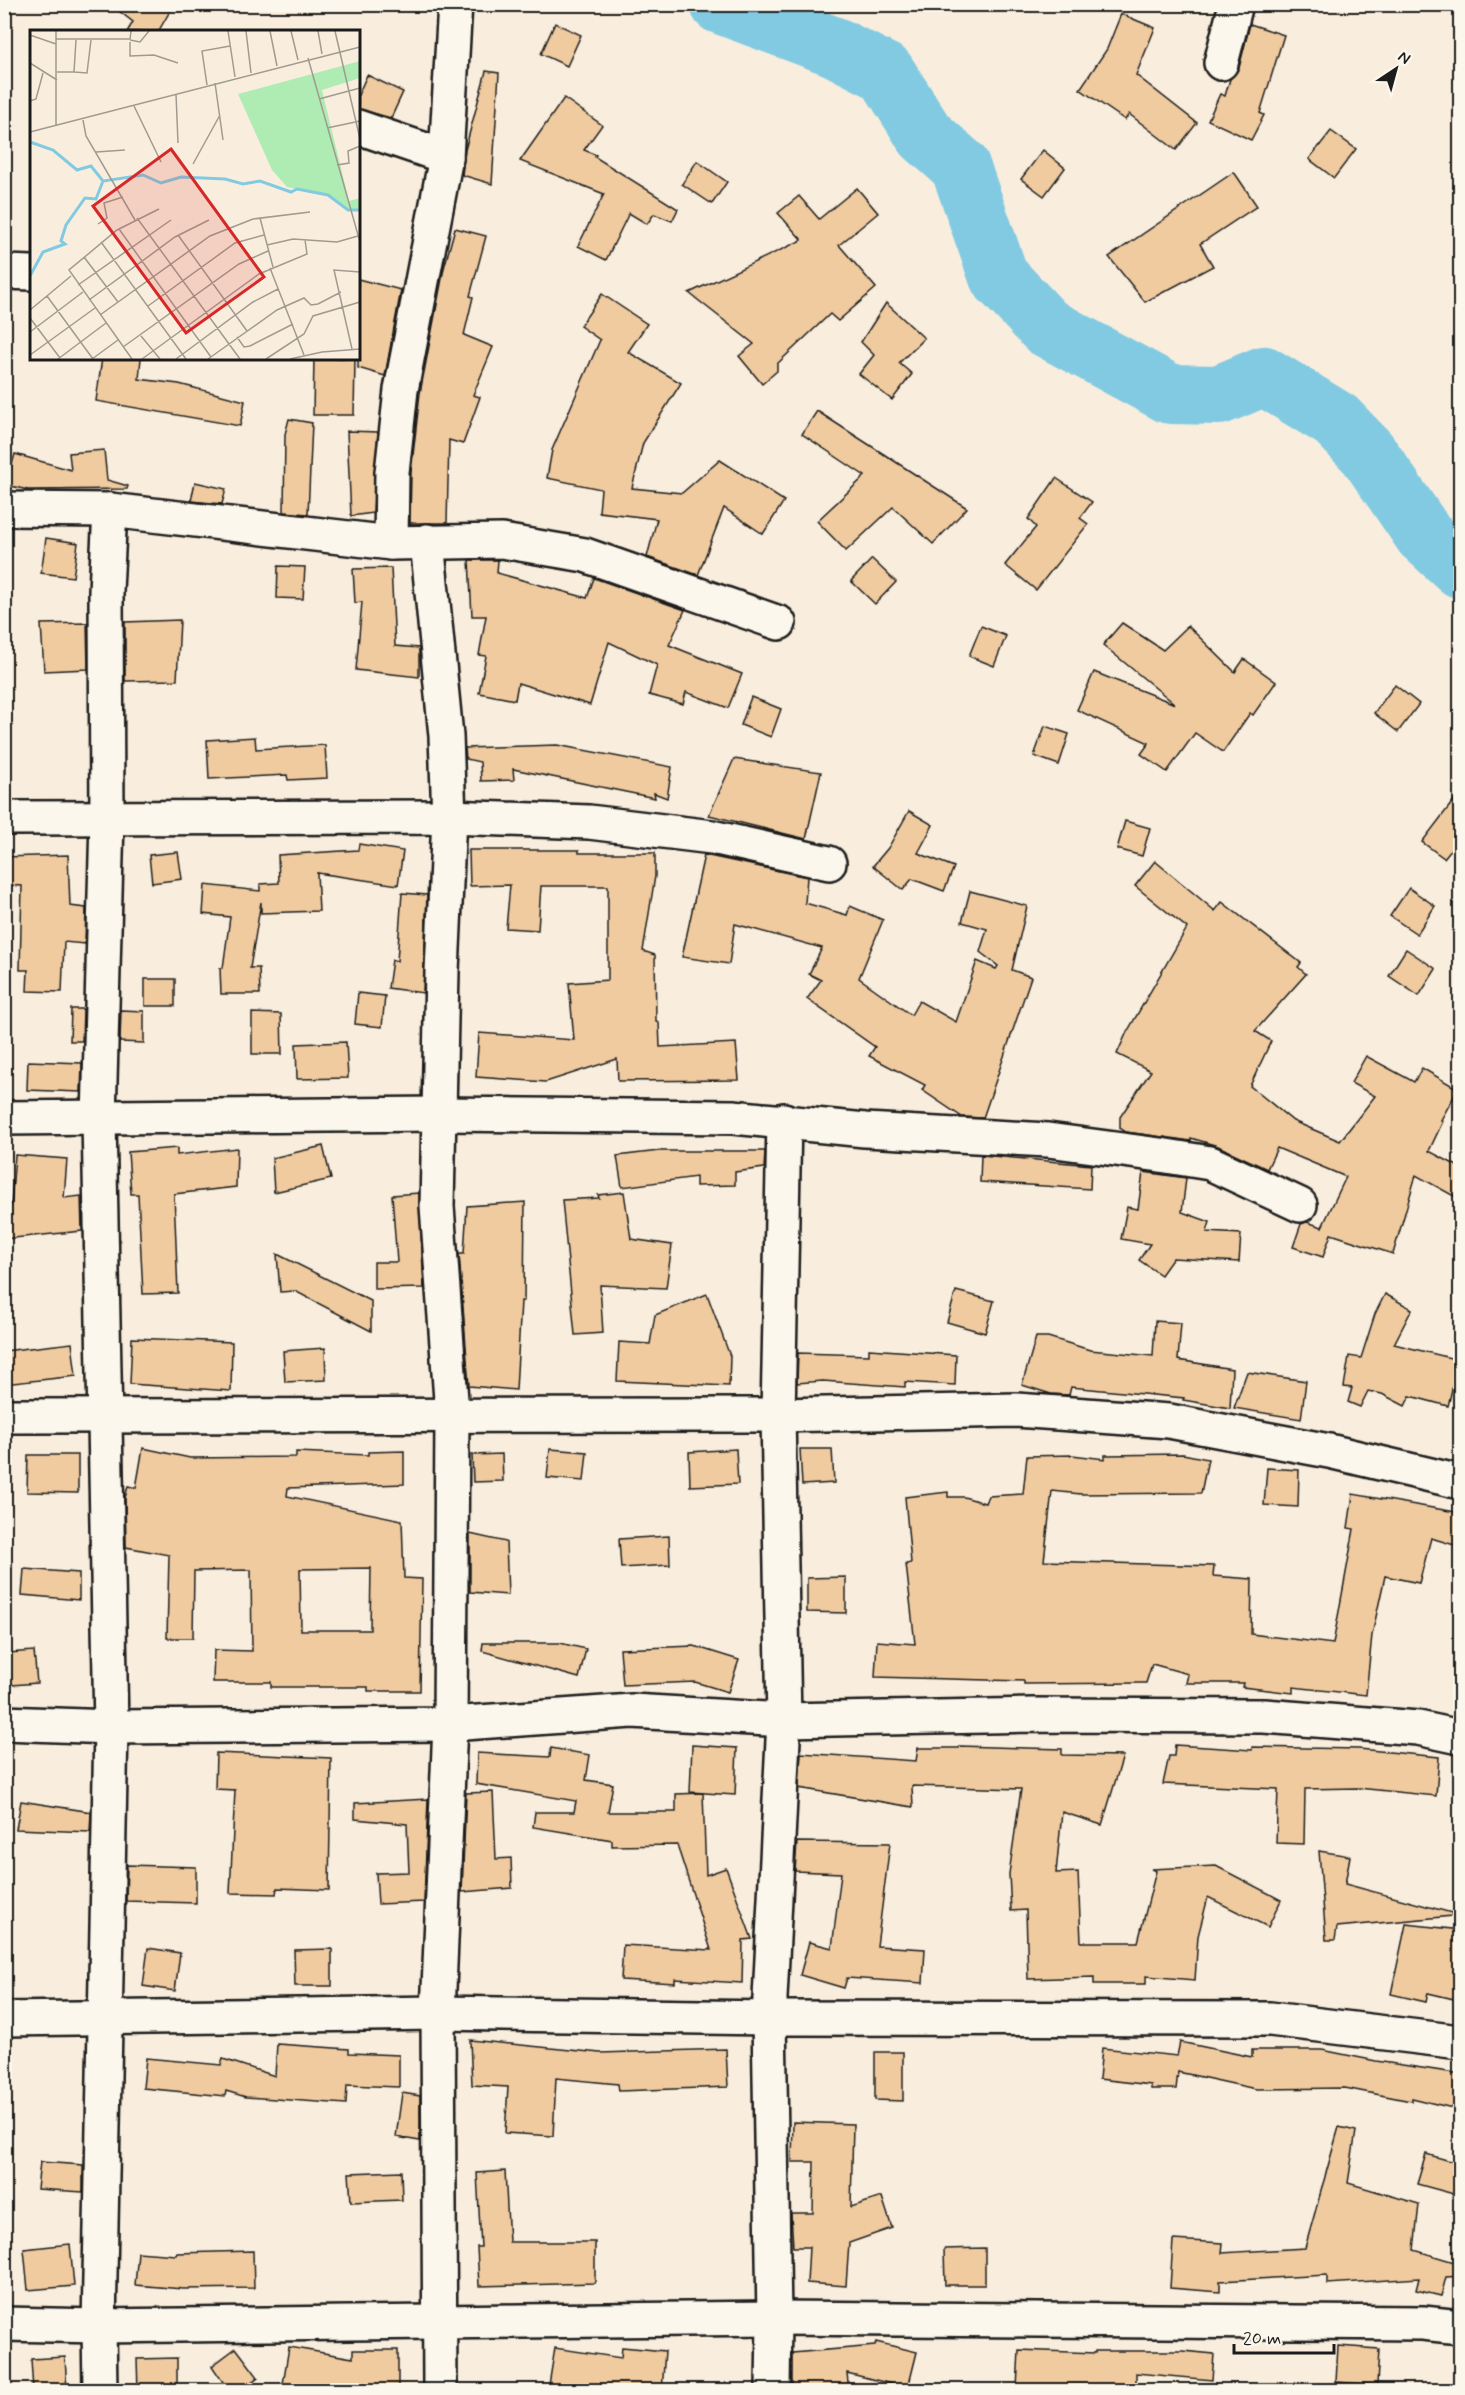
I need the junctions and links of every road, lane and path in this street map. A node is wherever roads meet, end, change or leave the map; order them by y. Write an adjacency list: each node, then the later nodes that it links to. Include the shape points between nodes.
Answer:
1 (455, 4): 5 (street)
2 (1236, 4): 3 (street)
3 (1221, 63)
4 (360, 128): 5 (street)
5 (446, 157): 11 (street, via 401,390 392,472)
6 (4, 272): 7 (street)
7 (30, 273)
8 (4, 509): 9 (street)
9 (110, 510): 11 (street); 15 (street, via 106,591)
10 (427, 541): 11 (street); 12 (street, via 502,542 585,555); 13 (street, via 446,736)
11 (391, 543)
12 (779, 624)
13 (449, 817): 15 (street); 16 (street, via 589,822 712,837); 17 (street)
14 (4, 818): 15 (street)
15 (107, 819): 19 (street)
16 (830, 862)
17 (440, 1114): 19 (street); 20 (street, via 733,1116); 22 (street, via 437,1206)
18 (4, 1118): 19 (street)
19 (99, 1119): 25 (street)
20 (784, 1120): 21 (street, via 865,1130 1048,1140 1210,1163); 23 (street)
21 (1300, 1205)
22 (452, 1414): 23 (street); 25 (street); 29 (street)
23 (778, 1415): 26 (street, via 1016,1410 1168,1421 1329,1451); 27 (street)
24 (4, 1416): 25 (street)
25 (107, 1418): 30 (street)
26 (1461, 1482)
27 (784, 1720): 29 (street, via 632,1712); 31 (street, via 1264,1716 1419,1728); 34 (street)
28 (4, 1723): 30 (street)
29 (450, 1724): 30 (street); 32 (street)
30 (111, 1727): 33 (street)
31 (1461, 1737)
32 (438, 2013): 33 (street); 34 (street); 38 (street)
33 (105, 2018): 35 (street); 40 (street)
34 (769, 2018): 36 (street, via 1270,2019); 37 (street)
35 (4, 2019)
36 (1461, 2042)
37 (774, 2318): 38 (street); 41 (street, via 1424,2323); 44 (street)
38 (441, 2321): 40 (street); 43 (street)
39 (4, 2324): 40 (street)
40 (99, 2326): 42 (street)
41 (1461, 2328)
42 (100, 2391)
43 (440, 2391)
44 (773, 2391)

